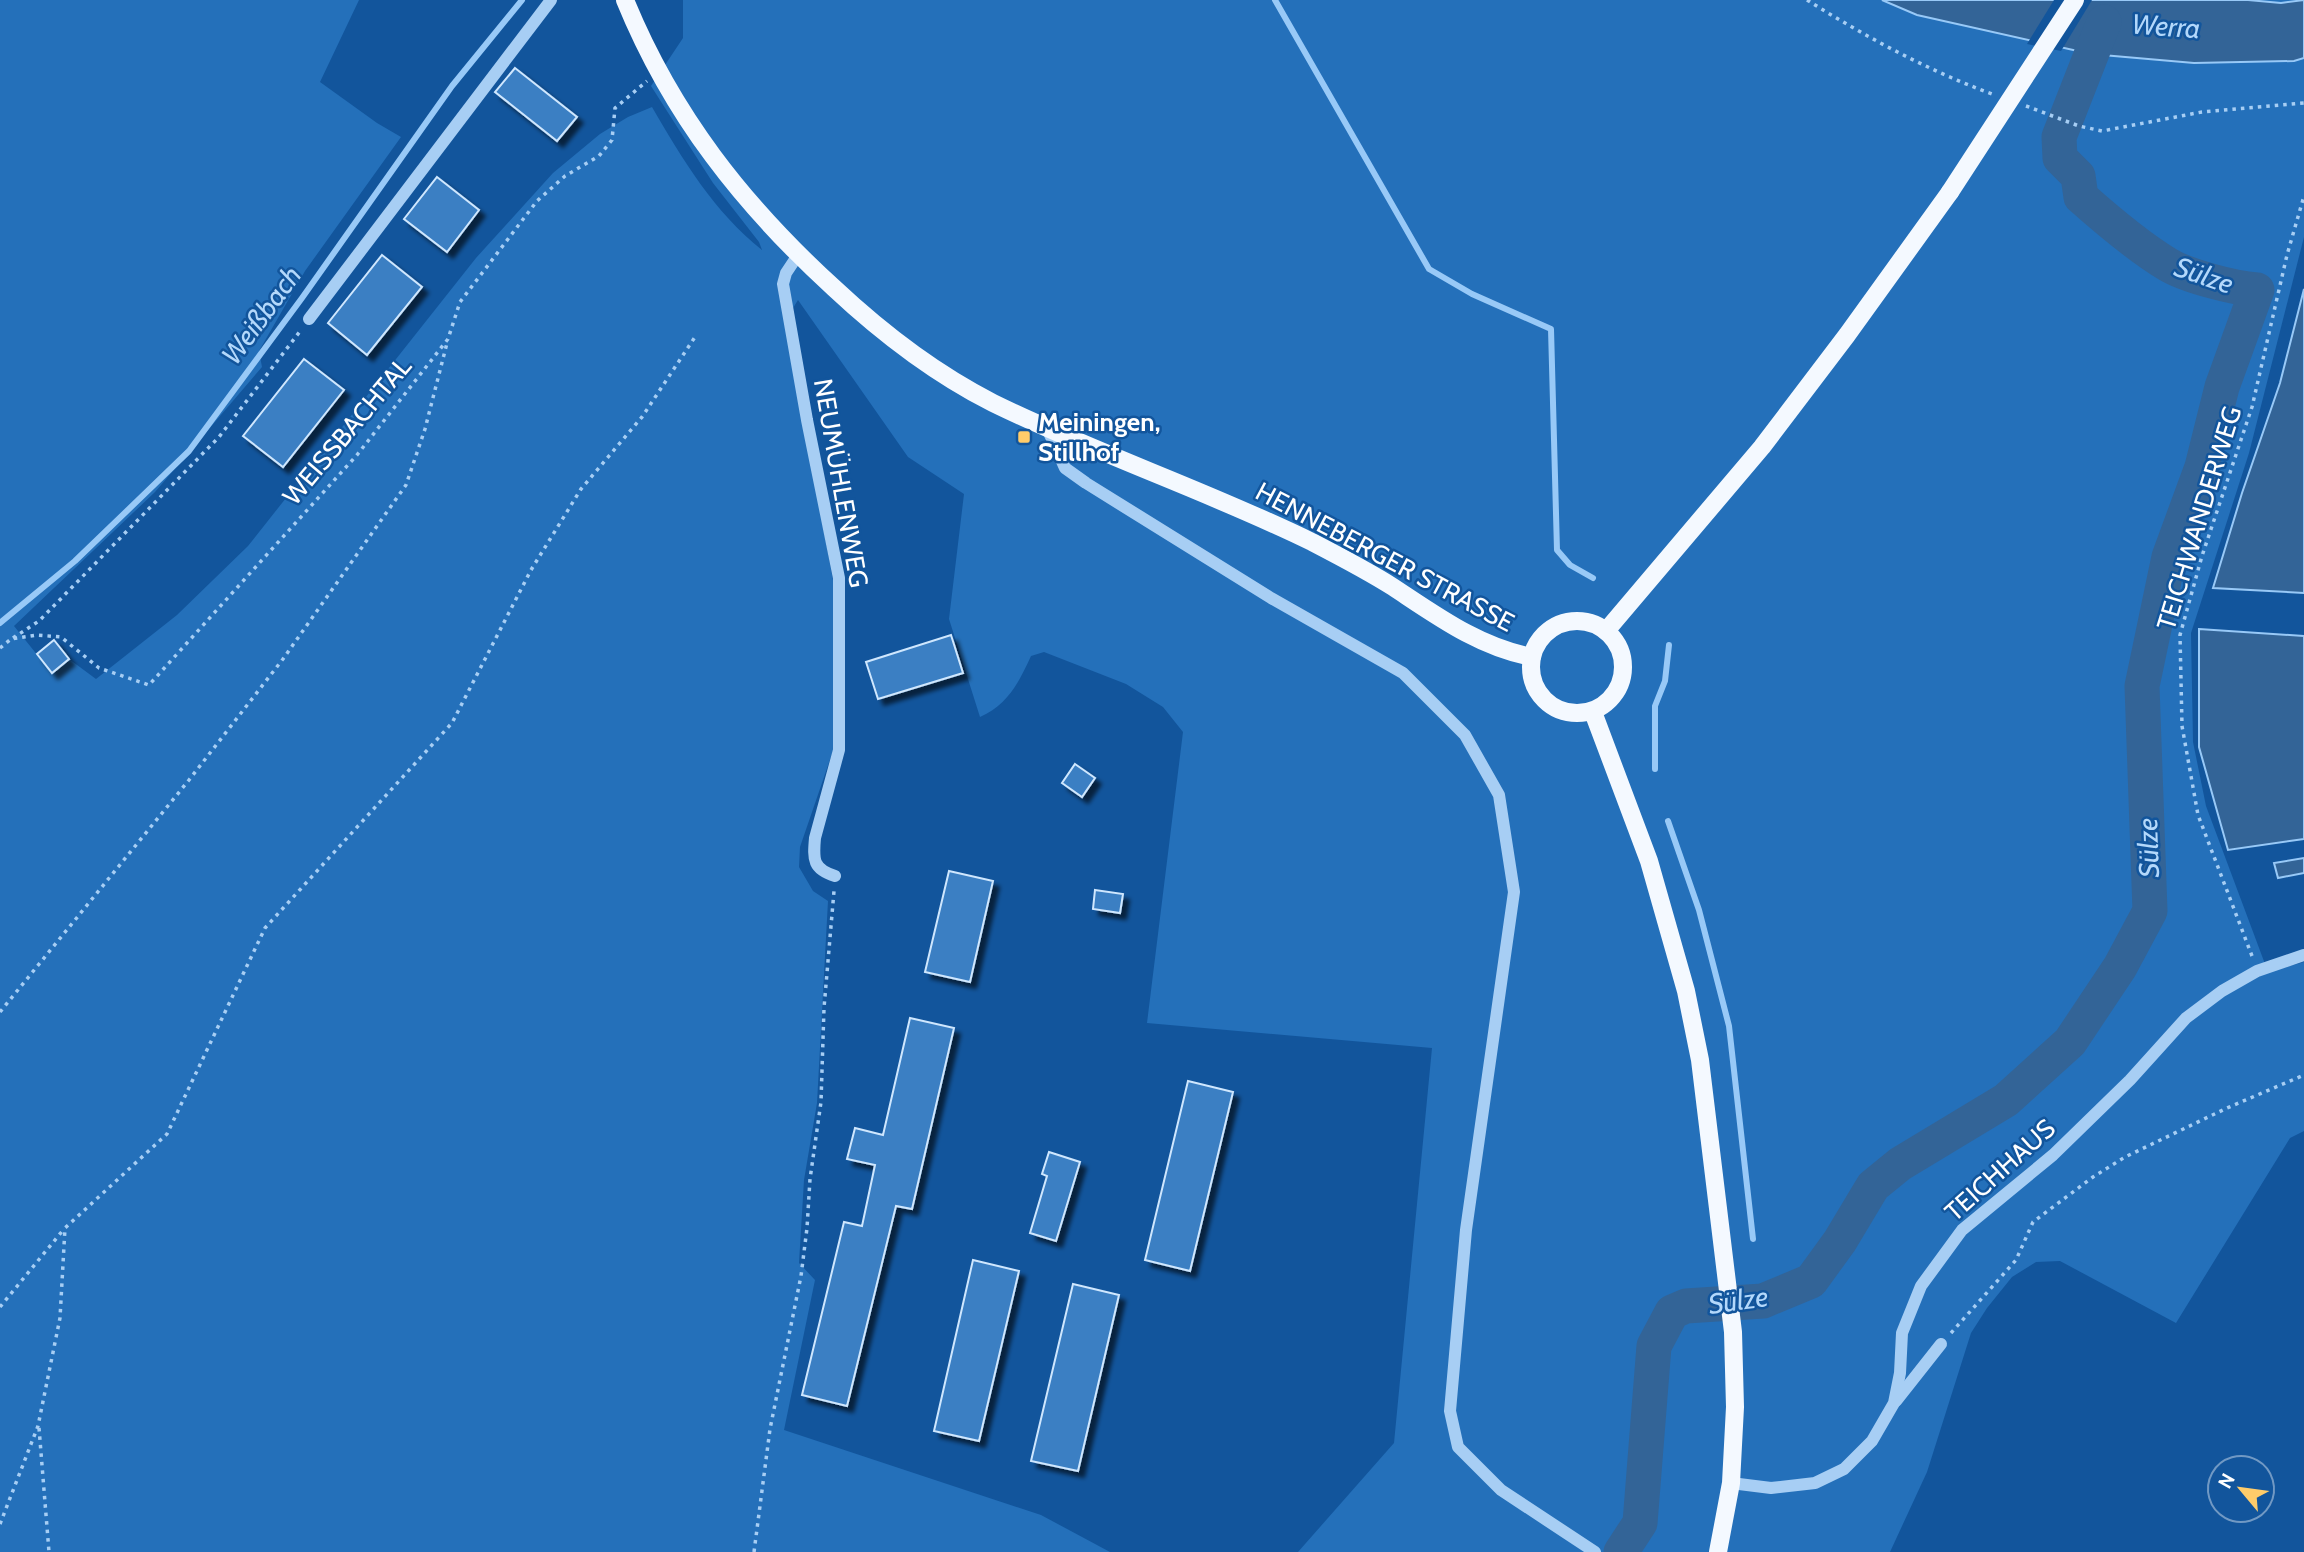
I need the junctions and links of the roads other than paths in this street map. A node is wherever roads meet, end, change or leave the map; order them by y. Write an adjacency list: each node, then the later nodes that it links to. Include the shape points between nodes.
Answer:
1 (551, 0): 5 (street)
2 (625, 0): 4 (main road, HENNEBERGER STRASSE, via 685,117 724,174)
3 (2074, 0): 7 (main road, bridge, via 1950,192 1847,335 1762,447)
4 (798, 255): 6 (main road, HENNEBERGER STRASSE, via 854,307 933,369); 10 (street, NEUMÜHLENWEG, via 783,284 839,578 839,750 814,838 816,864)
5 (310, 319)
6 (1047, 428): 8 (main road, HENNEBERGER STRASSE, via 1312,543 1390,585 1452,627 1500,649); 15 (street, via 1065,468 1086,484 1403,673 1465,735 1499,794 1514,892 1466,1230 1450,1410 1458,1447 1501,1490)
7 (1606, 631): 8 (main road, via 1586,622 1565,622 1545,634); 9 (main road, via 1621,652 1624,668 1613,698)
8 (1532, 657): 9 (main road, via 1532,680 1549,705 1569,713)
9 (1593, 712): 14 (main road, via 1649,861 1686,991 1700,1060 1733,1332)
10 (835, 876)
11 (2304, 955): 13 (street, TEICHHAUS, via 2258,971 2186,1018 2053,1155 1962,1230 1922,1286 1902,1333)
12 (1941, 1344): 13 (street)
13 (1894, 1403): 14 (street, TEICHHAUS, via 1872,1441 1844,1469 1815,1483 1771,1488)
14 (1731, 1483): 16 (main road)
15 (1595, 1552)
16 (1718, 1552)

